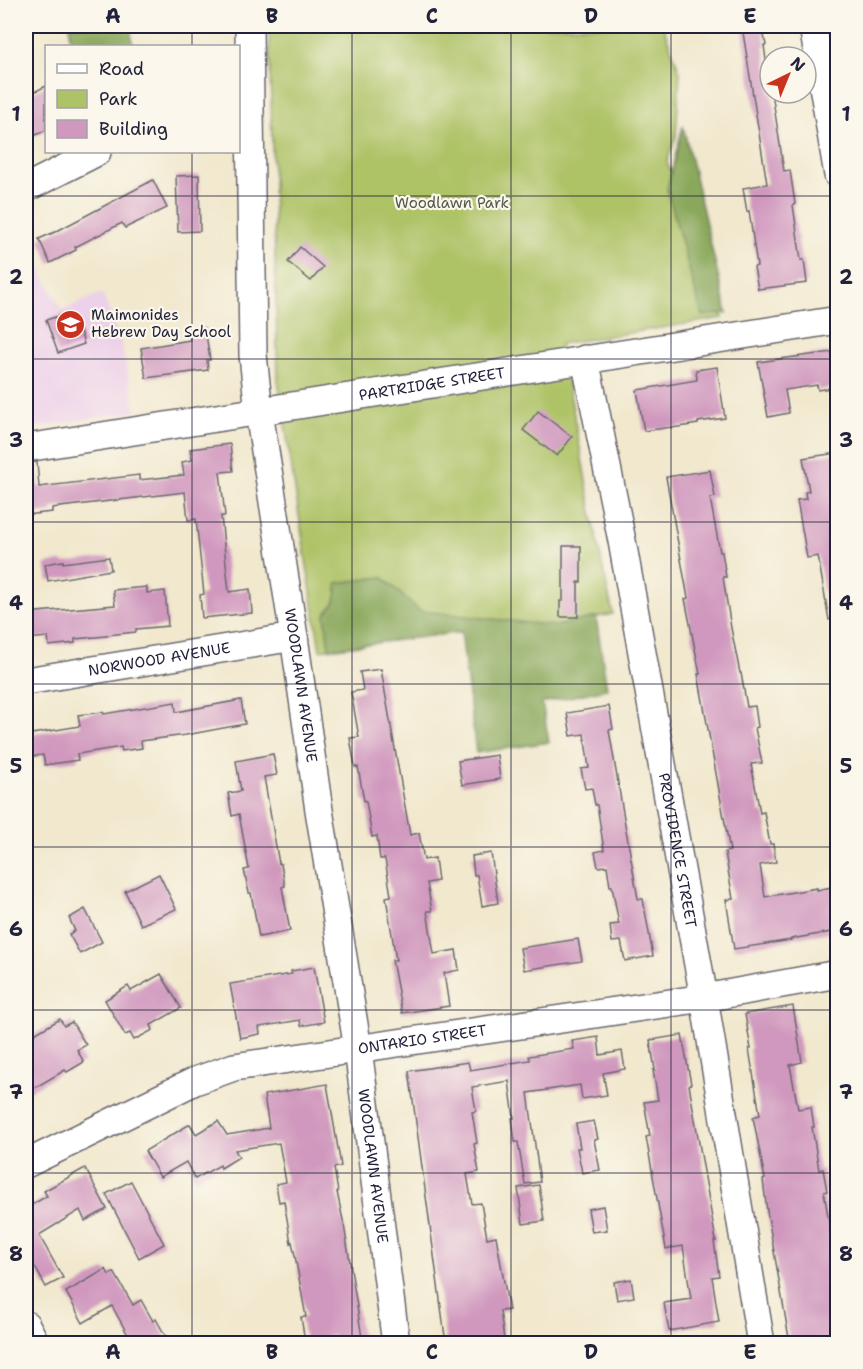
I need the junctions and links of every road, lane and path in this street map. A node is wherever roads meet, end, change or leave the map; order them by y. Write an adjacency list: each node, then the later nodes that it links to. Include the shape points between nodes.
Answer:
1 (249, 26): 3 (street, WOODLAWN AVENUE)
2 (813, 26): 5 (street)
3 (244, 120): 9 (street, WOODLAWN AVENUE)
4 (95, 153): 6 (street)
5 (837, 175)
6 (26, 188)
7 (837, 320): 8 (street, PARTRIDGE STREET)
8 (585, 359): 9 (street, PARTRIDGE STREET); 14 (street, PROVIDENCE STREET, via 622,541)
9 (259, 412): 10 (street, PARTRIDGE STREET); 11 (street, WOODLAWN AVENUE)
10 (26, 448)
11 (294, 637): 12 (street, NORWOOD AVENUE); 15 (street, WOODLAWN AVENUE)
12 (26, 681)
13 (837, 974): 14 (street, ONTARIO STREET)
14 (704, 998): 15 (street, ONTARIO STREET); 20 (street, PROVIDENCE STREET)
15 (358, 1049): 16 (street, ONTARIO STREET, via 234,1067 195,1081); 19 (street, WOODLAWN AVENUE)
16 (26, 1164)
17 (26, 1325): 18 (street)
18 (36, 1344)
19 (396, 1344)
20 (761, 1344)

